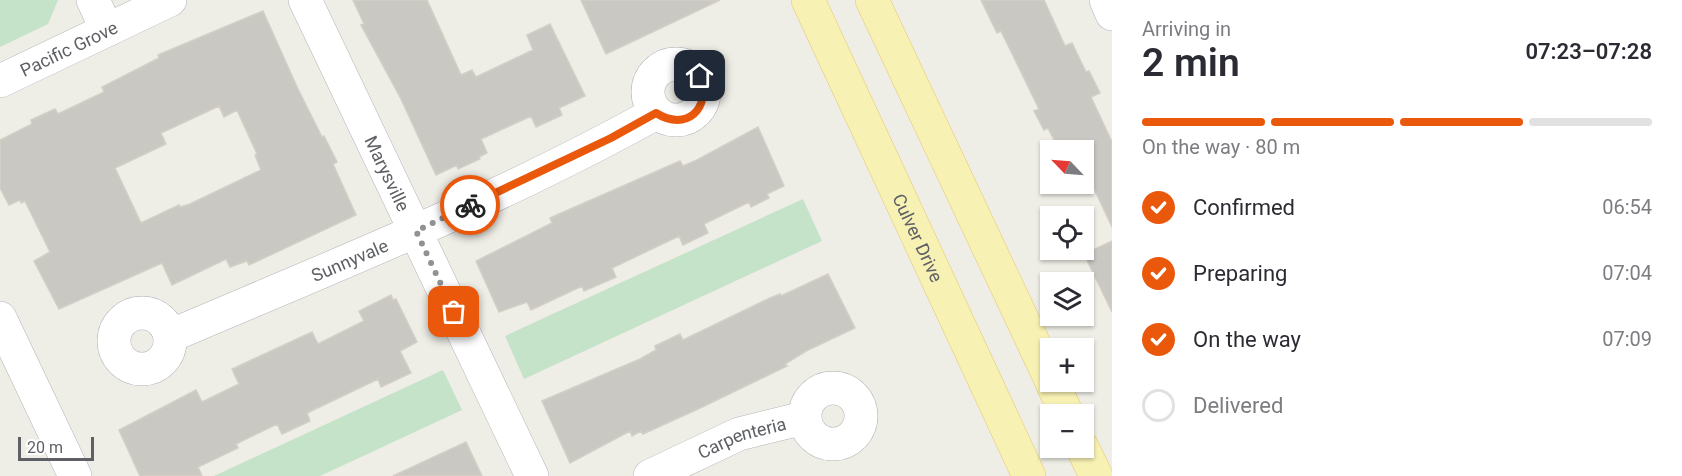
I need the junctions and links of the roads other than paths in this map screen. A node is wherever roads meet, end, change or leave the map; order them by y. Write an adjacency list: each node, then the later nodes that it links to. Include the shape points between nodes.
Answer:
1 (93, 0): 8 (street)
2 (170, 0): 8 (street, Pacific Grove)
3 (305, 0): 11 (street, Marysville)
4 (808, 0): 20 (main road, Culver Drive)
5 (872, 0): 14 (main road)
6 (1106, 0): 7 (street)
7 (1112, 14)
8 (107, 30): 9 (street, Pacific Grove)
9 (0, 81)
10 (656, 113): 11 (street, Sunnyvale)
11 (416, 231): 13 (street, Sunnyvale); 18 (street, Marysville)
12 (0, 318): 17 (street)
13 (170, 336)
14 (1040, 357)
15 (804, 417): 19 (street, Carpenteria, via 739,434)
16 (1087, 458): 21 (main road)
17 (75, 476)
18 (532, 476)
19 (650, 476)
20 (1029, 476)
21 (1096, 476)

